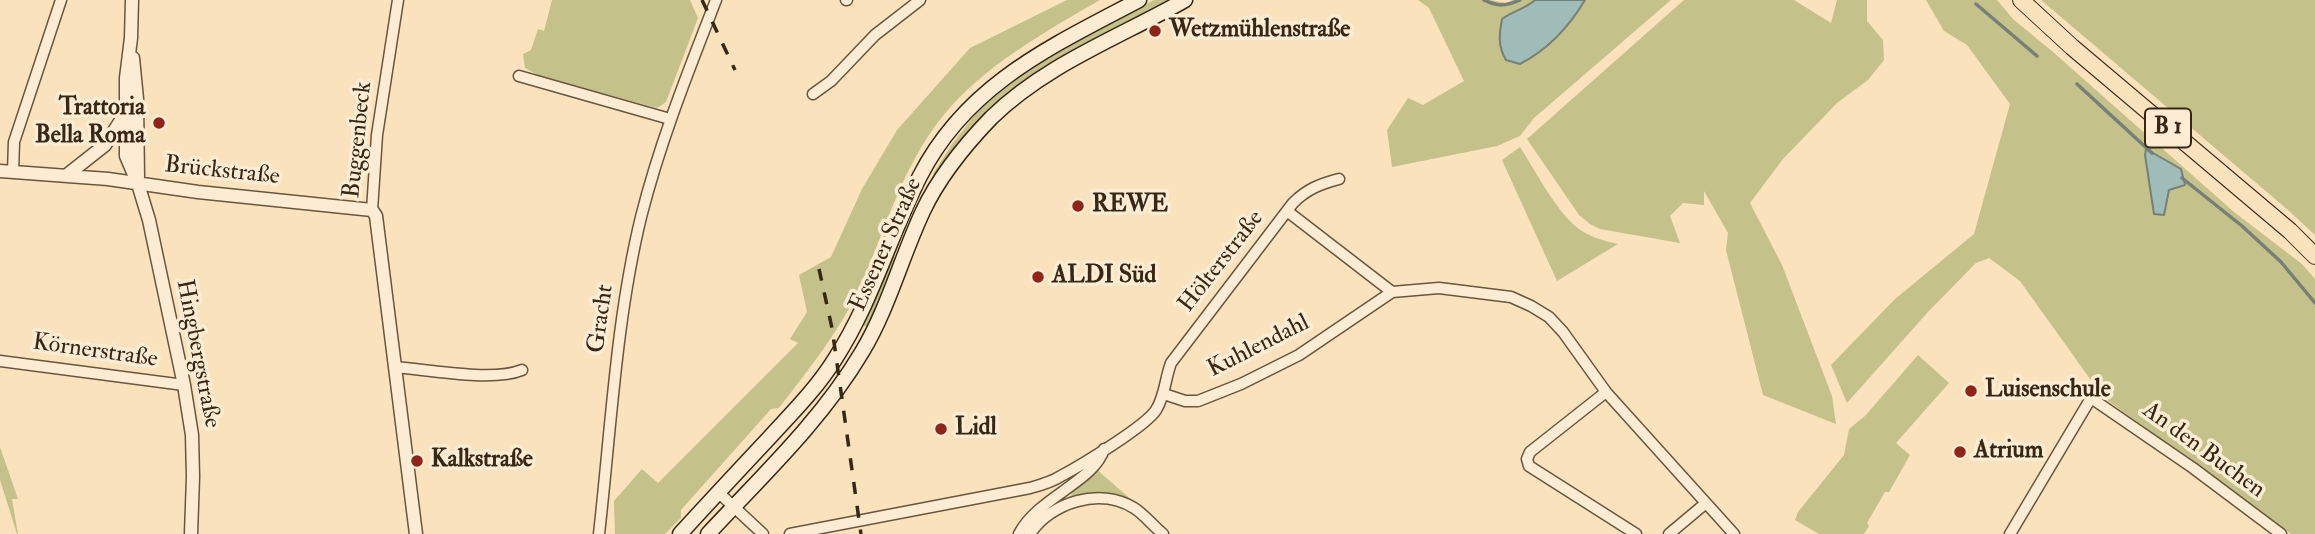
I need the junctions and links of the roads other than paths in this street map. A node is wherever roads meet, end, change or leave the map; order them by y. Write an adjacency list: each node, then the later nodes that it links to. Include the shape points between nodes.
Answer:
1 (61, 0): 14 (street)
2 (132, 0): 9 (street, Hingbergstraße)
3 (398, 0): 18 (street, Buggenbeck, via 377,135)
4 (716, 0): 13 (street, Gracht)
5 (920, 0): 11 (street)
6 (1139, 0): 29 (main road, Essener Straße, via 1016,68 960,116 920,175 858,321 826,374)
7 (1185, 0): 31 (main road, Essener Straße, via 1024,89 963,149 924,209 852,369)
8 (2021, 0): 20 (main road, B 1)
9 (131, 38): 12 (street, Hingbergstraße); 17 (street, Hingbergstraße)
10 (519, 76): 13 (street)
11 (813, 93)
12 (125, 114): 15 (street, via 105,145); 17 (street, Hingbergstraße, via 126,156)
13 (670, 119): 32 (street, Gracht, via 629,273)
14 (6, 171): 15 (street, Brückstraße)
15 (67, 175): 17 (street, Brückstraße)
16 (1339, 179): 19 (street, Hölterstraße, via 1303,193)
17 (138, 184): 18 (street, Brückstraße); 25 (street, Hingbergstraße)
18 (372, 209): 23 (street, Buggenbeck)
19 (1287, 211): 21 (street); 27 (street, Hölterstraße, via 1171,363)
20 (2315, 256)
21 (1392, 292): 26 (street, Kuhlendahl, via 1464,290 1511,297 1531,306 1563,332); 27 (street, Kuhlendahl, via 1299,355 1241,384 1198,401)
22 (0, 361): 25 (street, Körnerstraße)
23 (395, 366): 24 (street, via 489,376); 34 (street, Buggenbeck)
24 (522, 370)
25 (184, 385): 33 (street, Hingbergstraße, via 192,445)
26 (1606, 392): 30 (street, Kuhlendahl); 42 (street, via 1530,452 1528,466)
27 (1164, 394): 28 (street, via 1143,424)
28 (1104, 449): 38 (street, via 1061,476 1030,488); 39 (street, via 1098,463 1033,513)
29 (719, 493): 31 (street); 35 (main road, Essener Straße)
30 (1706, 503): 43 (street); 44 (street, Kuhlendahl)
31 (733, 507): 36 (main road, Essener Straße); 37 (street)
32 (599, 533)
33 (191, 534)
34 (416, 534)
35 (680, 534)
36 (708, 534)
37 (763, 534)
38 (789, 534)
39 (1019, 534)
40 (1030, 534): 41 (street, via 1043,518 1084,499 1105,499 1134,508)
41 (1163, 534)
42 (1636, 534)
43 (1669, 534)
44 (1734, 534)
45 (2010, 534): 46 (street, An den Buchen, via 2091,398)
46 (2281, 534)

